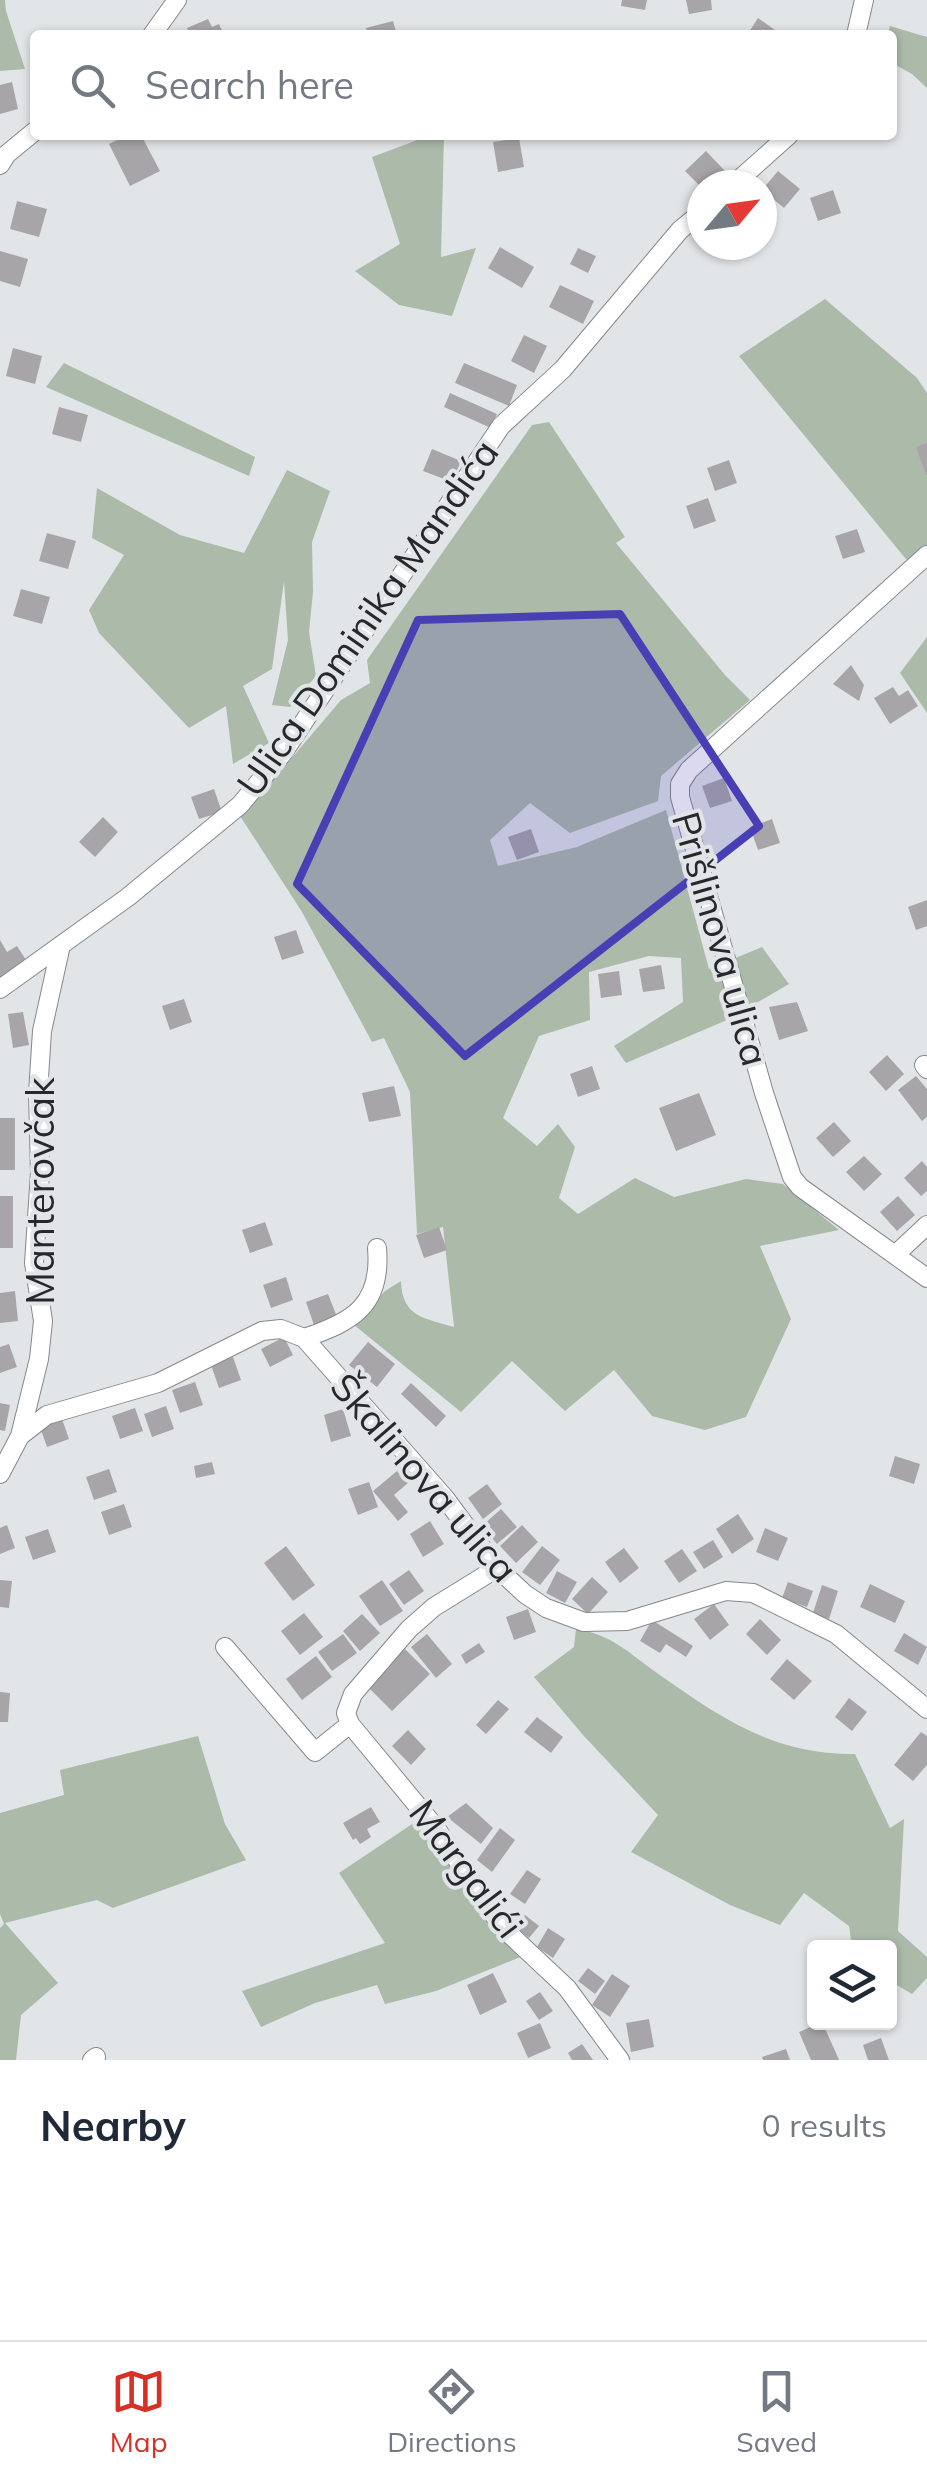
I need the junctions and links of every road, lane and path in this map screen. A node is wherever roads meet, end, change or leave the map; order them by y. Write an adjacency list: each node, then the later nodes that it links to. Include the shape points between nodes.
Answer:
1 (177, 0): 3 (street)
2 (864, 0): 4 (street)
3 (156, 30)
4 (857, 30)
5 (30, 135): 7 (street)
6 (783, 140): 8 (street)
7 (0, 165)
8 (750, 170)
9 (687, 224): 11 (street, Ulica Dominika Mandića, via 563,370 501,426 283,752 240,805)
10 (927, 554): 15 (street, Prišlinova ulica, via 680,784 786,1164 800,1187)
11 (61, 945): 12 (street, Ulica Dominika Mandića); 18 (street, Manterovčak, via 42,1031 38,1093 34,1263 43,1321)
12 (0, 989)
13 (927, 1225): 15 (street)
14 (377, 1248): 17 (street, Škalinova ulica, via 376,1274 358,1313)
15 (896, 1254): 16 (street, Prišlinova ulica)
16 (927, 1278)
17 (304, 1338): 18 (street, Škalinova ulica, via 282,1329 262,1331 158,1383 47,1415); 20 (street, Škalinova ulica, via 445,1498)
18 (20, 1436): 19 (street, Manterovčak)
19 (0, 1474)
20 (497, 1568): 22 (street, Škalinova ulica, via 546,1608 584,1622 627,1621 726,1591 753,1593 836,1634); 23 (street, via 409,1629 353,1694 346,1713)
21 (225, 1647): 23 (street, via 315,1752)
22 (927, 1709)
23 (350, 1724): 24 (street, Margalići, via 436,1828 502,1927 567,1988)
24 (620, 2060)

